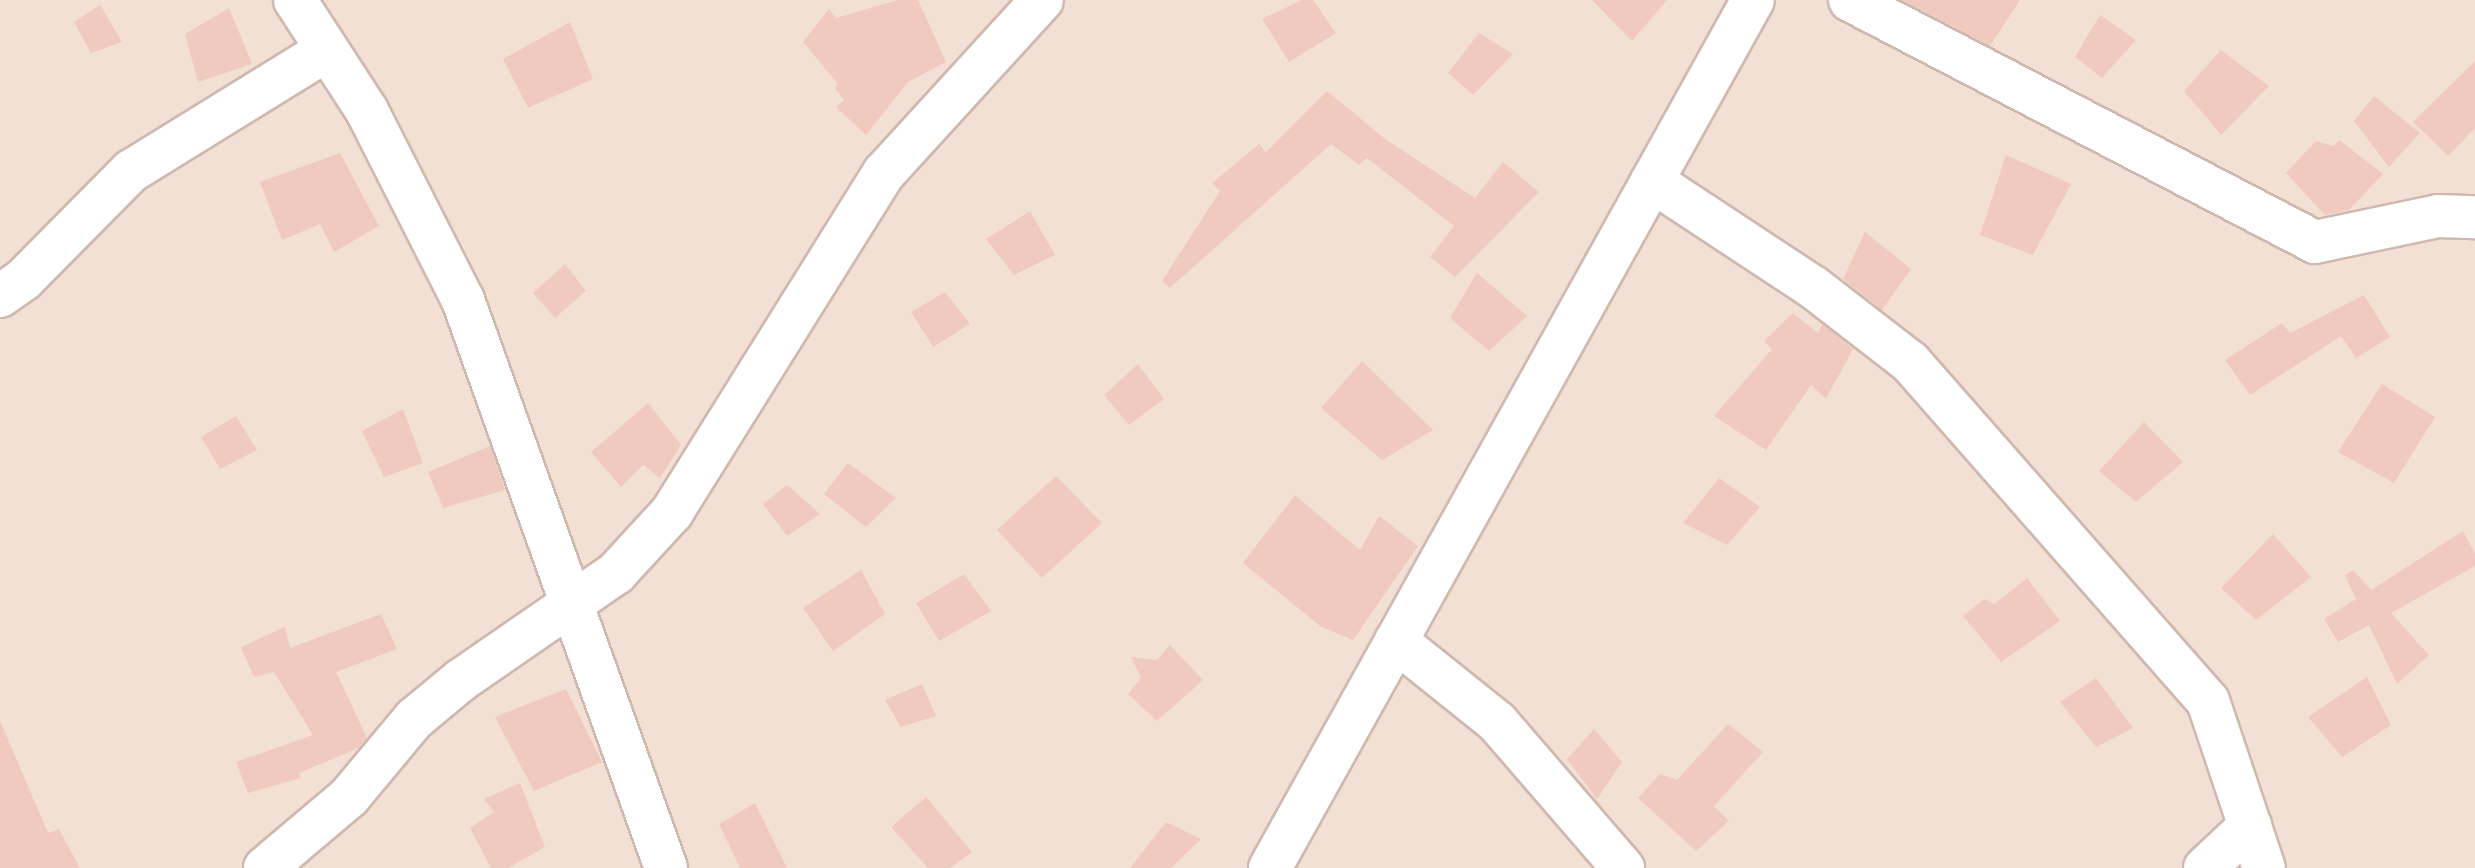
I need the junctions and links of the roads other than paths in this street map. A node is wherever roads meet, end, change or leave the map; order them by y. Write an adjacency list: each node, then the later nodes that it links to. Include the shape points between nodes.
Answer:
1 (295, 0): 5 (street)
2 (1042, 0): 9 (street, via 884,173 672,512 616,573)
3 (1753, 0): 6 (street)
4 (1850, 0): 7 (street, via 2315,242 2438,216)
5 (327, 50): 8 (street, via 131,171 24,279); 9 (street, via 367,111 463,300)
6 (1652, 181): 10 (street); 11 (street, via 1813,287 1910,362 2208,701)
7 (2475, 217)
8 (0, 296)
9 (570, 608): 12 (street, via 461,680 414,719 349,797); 13 (street)
10 (1396, 641): 14 (street); 15 (street, via 1497,722)
11 (2250, 826): 16 (street); 17 (street)
12 (265, 868)
13 (666, 868)
14 (1270, 868)
15 (1623, 868)
16 (2205, 868)
17 (2264, 868)

